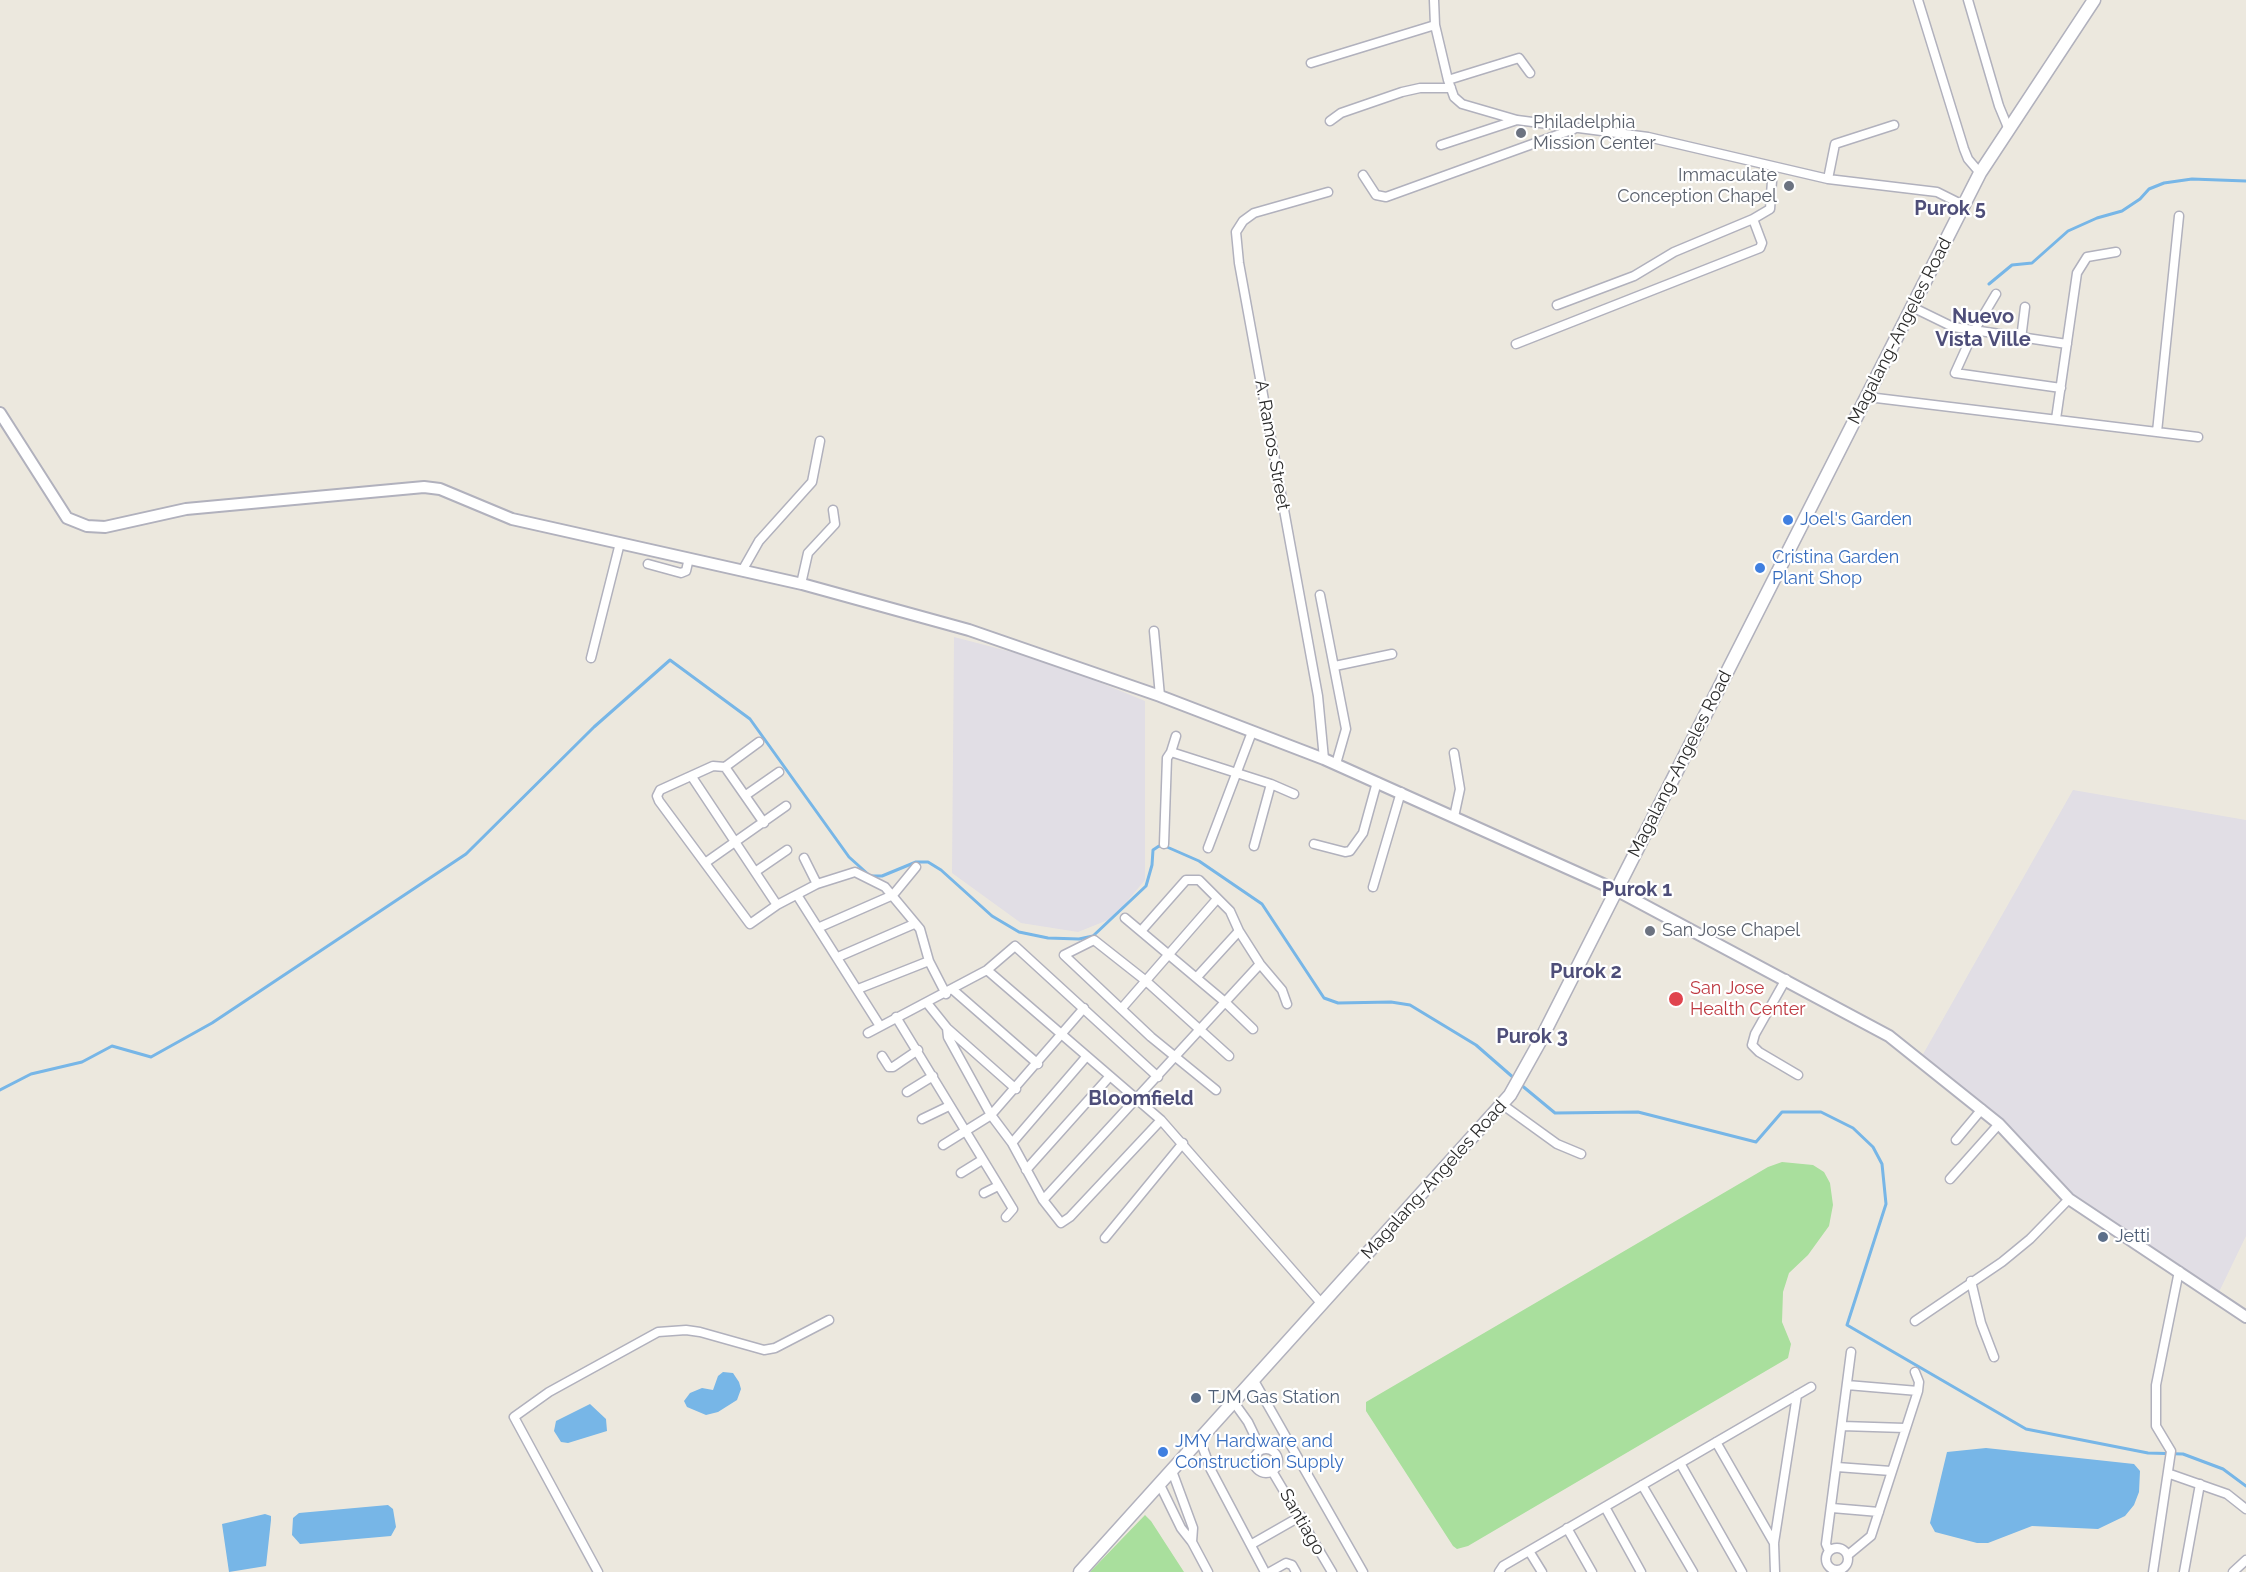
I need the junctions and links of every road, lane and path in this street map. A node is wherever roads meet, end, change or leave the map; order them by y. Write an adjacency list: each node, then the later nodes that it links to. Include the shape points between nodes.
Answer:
1 (1434, 0): 5 (street)
2 (1918, 0): 16 (street, via 1964,148)
3 (1968, 0): 13 (street)
4 (2094, 0): 13 (main road, Magalang-Angeles Road)
5 (1435, 25): 6 (street); 8 (street)
6 (1311, 63)
7 (1530, 73): 8 (street, via 1519,58)
8 (1450, 84): 9 (street, via 1454,97 1462,104); 10 (street, via 1402,92 1341,113)
9 (1517, 120): 12 (street); 14 (street)
10 (1330, 121)
11 (1894, 125): 18 (street, via 1835,144)
12 (1577, 128): 15 (street, via 1648,137); 17 (street, via 1386,197 1376,195)
13 (2009, 130): 16 (main road, Magalang-Angeles Road)
14 (1441, 145)
15 (1773, 167): 18 (street); 22 (street, via 1770,209)
16 (1980, 173): 20 (main road, Magalang-Angeles Road)
17 (1363, 175)
18 (1828, 179): 20 (street, via 1937,192)
19 (1328, 192): 56 (street, A. Ramos Street, via 1254,213 1236,232 1318,696)
20 (1963, 205): 26 (main road, Magalang-Angeles Road)
21 (2179, 216): 36 (street)
22 (1753, 219): 25 (street, via 1674,252 1634,276); 30 (street, via 1762,243 1760,248)
23 (2116, 252): 31 (street, via 2095,254 2081,263)
24 (1996, 294): 28 (street)
25 (1557, 305)
26 (1912, 307): 28 (street, via 1953,327); 33 (main road, Magalang-Angeles Road)
27 (2025, 307): 29 (street)
28 (1974, 332): 29 (street); 32 (street, via 1955,368 1959,375)
29 (2021, 339): 31 (street)
30 (1516, 344)
31 (2067, 344): 32 (street)
32 (2061, 388): 35 (street)
33 (1868, 397): 35 (street); 82 (main road, Magalang-Angeles Road)
34 (0, 413): 40 (street, via 67,518 87,526 105,527 186,509 424,487 458,496 512,519)
35 (2056, 419): 36 (street)
36 (2157, 432): 37 (street)
37 (2198, 437)
38 (820, 441): 43 (street, via 812,482 759,541)
39 (833, 510): 44 (street, via 835,524 808,553)
40 (620, 543): 41 (street); 48 (street)
41 (689, 558): 42 (street, via 686,571 681,573); 43 (street)
42 (648, 564)
43 (742, 571): 44 (street)
44 (801, 584): 50 (street, via 969,630)
45 (1320, 595): 49 (street)
46 (1154, 631): 50 (street)
47 (1392, 654): 49 (street)
48 (591, 658)
49 (1335, 666): 57 (street, via 1346,729)
50 (1160, 696): 51 (street)
51 (1252, 732): 56 (street); 60 (street)
52 (1176, 736): 54 (street)
53 (759, 742): 58 (street)
54 (1171, 752): 60 (street); 71 (street, via 1167,758)
55 (1454, 753): 68 (street, via 1460,789)
56 (1324, 759): 57 (street)
57 (1336, 764): 62 (street)
58 (725, 767): 61 (street, via 713,766); 66 (street)
59 (779, 772): 66 (street)
60 (1236, 775): 63 (street); 74 (street)
61 (692, 777): 70 (street); 77 (street, via 660,790 657,796)
62 (1377, 782): 64 (street); 72 (street, via 1363,832 1350,851)
63 (1271, 784): 65 (street); 73 (street)
64 (1401, 792): 68 (street); 81 (street)
65 (1294, 794)
66 (746, 795): 69 (street)
67 (786, 806): 69 (street)
68 (1454, 817): 82 (street)
69 (764, 823): 70 (street)
70 (736, 841): 77 (street); 79 (street)
71 (1164, 844)
72 (1314, 844)
73 (1254, 846)
74 (1208, 848)
75 (787, 850): 79 (street)
76 (804, 858): 80 (street)
77 (705, 862): 86 (street, via 750,924)
78 (916, 867): 84 (street)
79 (755, 872): 86 (street)
80 (817, 884): 83 (street); 84 (street, via 855,872)
81 (1373, 886)
82 (1616, 890): 98 (street); 128 (main road, Magalang-Angeles Road)
83 (797, 895): 86 (street); 89 (street)
84 (893, 895): 88 (street); 89 (street)
85 (1217, 898): 90 (street, via 1199,880 1186,880); 91 (street, via 1230,911); 92 (street)
86 (777, 905)
87 (1125, 918): 90 (street)
88 (914, 924): 93 (street); 94 (street, via 923,934)
89 (820, 927): 93 (street)
90 (1141, 931): 92 (street)
91 (1239, 931): 95 (street); 97 (street)
92 (1169, 955): 97 (street); 99 (street)
93 (838, 957): 100 (street)
94 (929, 961): 100 (street); 101 (street)
95 (1260, 964): 102 (street); 104 (street, via 1282,990)
96 (987, 970): 101 (street); 105 (street, via 1015,946); 113 (street)
97 (1197, 977): 102 (street)
98 (1786, 979): 120 (street, via 1752,1045); 130 (street, via 1889,1036)
99 (1146, 981): 106 (street); 106 (street, via 1094,940 1064,956); 111 (street)
100 (858, 989): 108 (street)
101 (949, 991): 103 (street); 119 (street)
102 (1225, 1002): 110 (street); 111 (street)
103 (927, 1003): 107 (street); 109 (street)
104 (1287, 1004)
105 (1084, 1008): 113 (street); 123 (street)
106 (1122, 1008): 118 (street)
107 (896, 1017): 108 (street); 114 (street)
108 (880, 1026): 112 (street)
109 (946, 1028): 124 (street); 131 (street)
110 (1253, 1029)
111 (1201, 1030): 116 (street); 118 (street)
112 (868, 1033)
113 (1063, 1035): 117 (street); 119 (street)
114 (918, 1050): 115 (street, via 893,1067); 121 (street)
115 (882, 1056)
116 (1229, 1056)
117 (1086, 1057): 122 (street); 137 (street)
118 (1176, 1057): 123 (street); 125 (street)
119 (1038, 1064): 124 (street)
120 (1798, 1075)
121 (933, 1076): 126 (street); 129 (street)
122 (1110, 1076): 127 (street); 142 (street)
123 (1158, 1077): 127 (street)
124 (1016, 1089): 131 (street)
125 (1216, 1090)
126 (907, 1092)
127 (1135, 1099): 133 (street); 148 (street)
128 (1503, 1105): 140 (street, via 1557,1144); 153 (main road, Magalang-Angeles Road)
129 (949, 1106): 132 (street); 135 (street)
130 (1982, 1109): 134 (street); 136 (street)
131 (991, 1115): 135 (street); 137 (street)
132 (922, 1119)
133 (1161, 1120): 138 (street); 148 (street, via 1065,1222 1058,1221)
134 (1999, 1124): 144 (street); 147 (street)
135 (965, 1133): 139 (street); 141 (street)
136 (1956, 1140)
137 (1012, 1143): 142 (street)
138 (1183, 1143): 150 (street); 153 (street)
139 (944, 1145)
140 (1581, 1154)
141 (982, 1160): 143 (street); 145 (street)
142 (1026, 1170): 148 (street)
143 (961, 1173)
144 (1950, 1179)
145 (998, 1186): 146 (street); 149 (street, via 1013,1209)
146 (984, 1193)
147 (2069, 1199): 151 (street); 152 (street, via 2030,1239)
148 (1043, 1200)
149 (1006, 1217)
150 (1105, 1238)
151 (2179, 1271): 154 (street); 176 (street, via 2155,1404 2156,1426 2171,1451)
152 (1971, 1281): 156 (street); 158 (street)
153 (1321, 1303): 160 (main road, Magalang-Angeles Road)
154 (2246, 1317)
155 (829, 1320): 197 (street, via 764,1350 700,1332 658,1332 549,1392 514,1417)
156 (1915, 1321)
157 (1851, 1352): 161 (street)
158 (1994, 1357)
159 (1915, 1372): 163 (street)
160 (1253, 1379): 165 (main road, Magalang-Angeles Road); 204 (street)
161 (1847, 1385): 163 (street); 166 (street)
162 (1811, 1387): 164 (street)
163 (1918, 1391): 167 (street)
164 (1797, 1395): 169 (street); 189 (street)
165 (1233, 1401): 168 (main road, Magalang-Angeles Road); 170 (street, Santiago)
166 (1842, 1426): 167 (street); 172 (street)
167 (1905, 1428): 174 (street)
168 (1200, 1440): 173 (main road, Magalang-Angeles Road); 190 (street, via 1211,1470)
169 (1716, 1442): 171 (street); 189 (street)
170 (1261, 1449): 175 (street, Santiago, via 1276,1453 1279,1461); 175 (street, Santiago, via 1254,1464 1260,1471)
171 (1680, 1463): 179 (street); 210 (street)
172 (1837, 1467): 174 (street); 183 (street)
173 (1172, 1471): 178 (main road, Magalang-Angeles Road); 180 (street)
174 (1891, 1471): 185 (street)
175 (1272, 1472): 186 (street, Santiago)
176 (2170, 1472): 177 (street); 211 (street)
177 (2200, 1484): 184 (street, via 2227,1494); 212 (street)
178 (1160, 1485): 181 (street); 198 (main road, Magalang-Angeles Road)
179 (1642, 1485): 182 (street); 209 (street)
180 (1182, 1497): 181 (street, via 1178,1503); 188 (street, via 1193,1528)
181 (1170, 1504): 188 (street)
182 (1605, 1507): 187 (street); 208 (street)
183 (1832, 1508): 185 (street); 192 (street)
184 (2246, 1509)
185 (1879, 1512): 193 (street, via 1871,1536)
186 (1301, 1516): 190 (street); 203 (street, Santiago)
187 (1567, 1528): 191 (street); 207 (street)
188 (1192, 1542): 199 (street)
189 (1774, 1543): 195 (street)
190 (1252, 1544): 200 (street)
191 (1529, 1551): 205 (street); 206 (street)
192 (1828, 1551): 193 (street, via 1843,1549); 196 (street, via 1828,1566)
193 (1848, 1555): 196 (street, via 1847,1563)
194 (2246, 1560): 213 (street)
195 (1773, 1570)
196 (1835, 1571)
197 (598, 1572)
198 (1080, 1572)
199 (1208, 1572)
200 (1265, 1572)
201 (1270, 1572): 202 (street, via 1286,1563)
202 (1296, 1572)
203 (1332, 1572)
204 (1363, 1572)
205 (1499, 1572)
206 (1542, 1572)
207 (1592, 1572)
208 (1641, 1572)
209 (1693, 1572)
210 (1742, 1572)
211 (2153, 1572)
212 (2184, 1572)
213 (2233, 1572)

